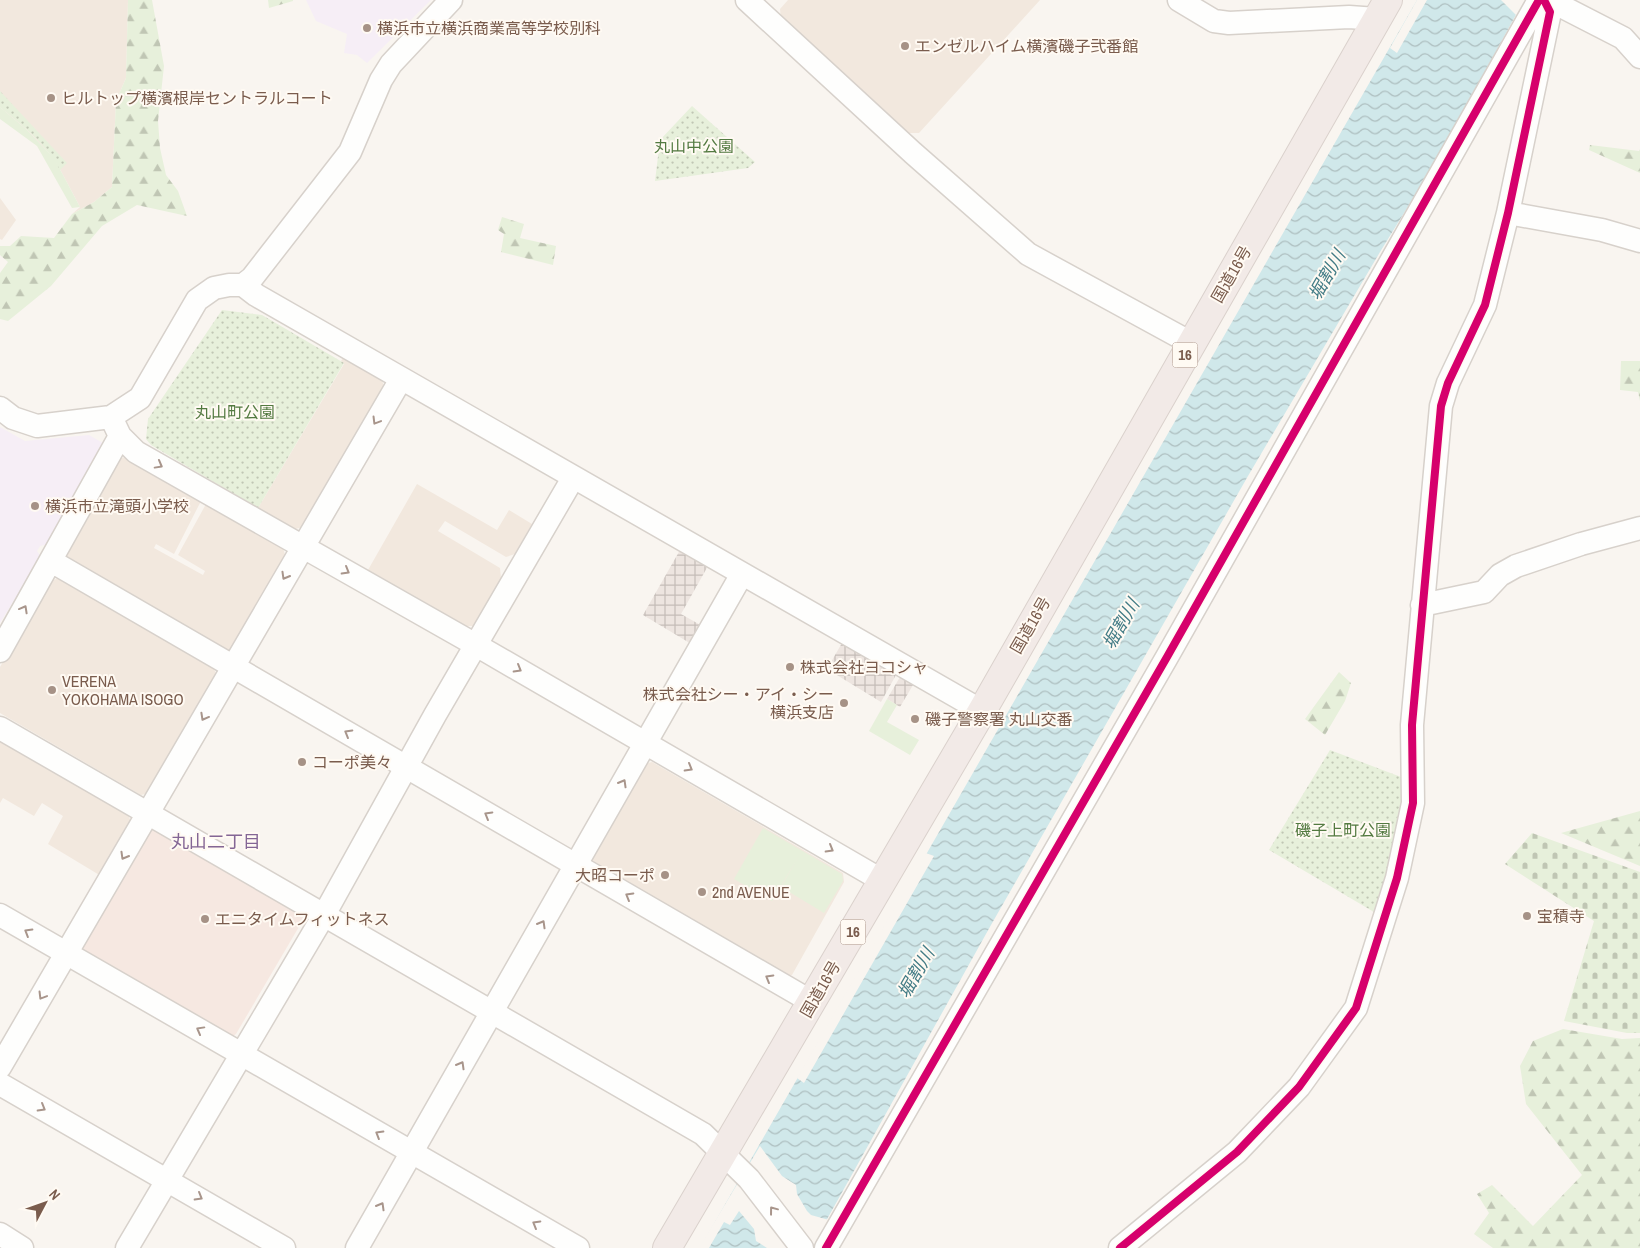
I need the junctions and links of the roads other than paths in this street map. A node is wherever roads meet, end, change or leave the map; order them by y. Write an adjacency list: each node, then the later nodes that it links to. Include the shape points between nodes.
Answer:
1 (452, 0): 11 (street, via 391,64 350,152 252,278)
2 (746, 0): 12 (street, via 1028,254)
3 (1179, 0): 7 (street, via 1214,21 1229,23 1349,17)
4 (1540, 0): 51 (street, via 1172,649)
5 (1544, 0): 9 (street, via 1550,12)
6 (1549, 0): 8 (street, via 1582,19 1615,32)
7 (1383, 10): 12 (highway, 国道16号 / 16)
8 (1640, 57)
9 (1508, 213): 10 (street); 21 (street, via 1485,305 1448,383 1441,406)
10 (1640, 240)
11 (243, 285): 13 (street, via 256,296); 15 (street, via 214,288 197,300 140,398)
12 (1191, 344): 25 (highway, 国道16号 / 16)
13 (401, 379): 16 (street); 18 (street, one-way to 18)
14 (0, 408): 15 (street, via 13,418 38,426)
15 (115, 426): 18 (street, one-way to 18, via 136,452); 19 (street)
16 (573, 478): 20 (street); 22 (street)
17 (1640, 528): 21 (street, via 1516,566 1500,575 1484,592)
18 (302, 546): 22 (street, one-way to 22); 24 (street, one-way to 24)
19 (51, 561): 23 (street, one-way to 19); 24 (street)
20 (742, 574): 25 (street); 27 (street)
21 (1422, 605): 52 (street, via 1412,725 1413,803 1397,878 1356,1008 1299,1087 1237,1152)
22 (476, 645): 27 (street, one-way to 27); 28 (street)
23 (0, 651)
24 (232, 666): 28 (street, one-way to 24); 29 (street, one-way to 29)
25 (982, 711): 31 (highway, 国道16号 / 16)
26 (0, 728): 29 (street)
27 (645, 743): 30 (street, one-way to 27); 31 (street, one-way to 31)
28 (406, 767): 30 (street, one-way to 28); 33 (street)
29 (149, 814): 33 (street); 34 (street, one-way to 34)
30 (576, 865): 35 (street, one-way to 30); 36 (street, one-way to 30)
31 (883, 881): 35 (highway, 国道16号 / 16)
32 (0, 915): 34 (street, one-way to 32)
33 (324, 915): 36 (street); 37 (street)
34 (66, 955): 37 (street, one-way to 34); 38 (street, one-way to 38)
35 (812, 1002): 40 (highway, 国道16号 / 16)
36 (492, 1012): 40 (street, via 703,1134); 41 (street, one-way to 36)
37 (242, 1053): 41 (street, one-way to 37); 42 (street)
38 (0, 1067)
39 (0, 1084): 42 (street, one-way to 42)
40 (724, 1152): 49 (highway, 国道16号 / 16); 50 (street, one-way to 40, via 744,1172)
41 (411, 1153): 47 (street, one-way to 41); 48 (street, one-way to 41)
42 (168, 1179): 45 (street); 46 (street, one-way to 46)
43 (0, 1234): 44 (street)
44 (22, 1248)
45 (127, 1248)
46 (284, 1248)
47 (357, 1248)
48 (578, 1248)
49 (667, 1248)
50 (802, 1248)
51 (826, 1248)
52 (1120, 1248)

